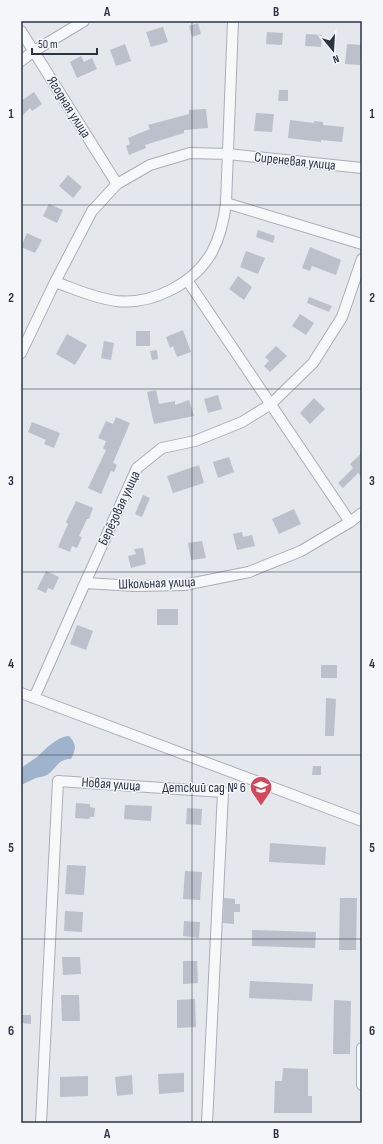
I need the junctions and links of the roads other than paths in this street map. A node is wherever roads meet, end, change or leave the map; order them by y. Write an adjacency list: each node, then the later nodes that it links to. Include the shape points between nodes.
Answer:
1 (84, 21): 4 (street)
2 (233, 21): 6 (street)
3 (21, 31): 4 (street, Ягодная улица)
4 (34, 51): 5 (street); 8 (street, Ягодная улица)
5 (21, 61)
6 (228, 154): 7 (street, Сиреневая улица); 8 (street, Сиреневая улица, via 190,153 150,165); 9 (street)
7 (362, 168)
8 (117, 184): 13 (street, Сиреневая улица, via 92,211)
9 (226, 203): 10 (street); 12 (street, via 223,227 212,252)
10 (362, 244)
11 (362, 259): 15 (street, Берёзовая улица, via 342,317 313,364)
12 (187, 280): 13 (street, via 170,291 143,300 117,301 90,295); 15 (street)
13 (55, 282): 14 (street, Сиреневая улица)
14 (21, 353)
15 (271, 404): 17 (street); 18 (street, Берёзовая улица, via 242,422 209,436 162,448 137,468)
16 (362, 513): 17 (street, Школьная улица)
17 (350, 522): 18 (street, Школьная улица, via 301,551 249,572 184,585 134,586)
18 (86, 583): 20 (street)
19 (21, 692): 20 (street)
20 (34, 698): 21 (street)
21 (362, 821)
22 (362, 1048): 23 (street)
23 (362, 1085)
24 (42, 1123): 25 (street, Новая улица, via 58,781 223,792)
25 (207, 1123)

